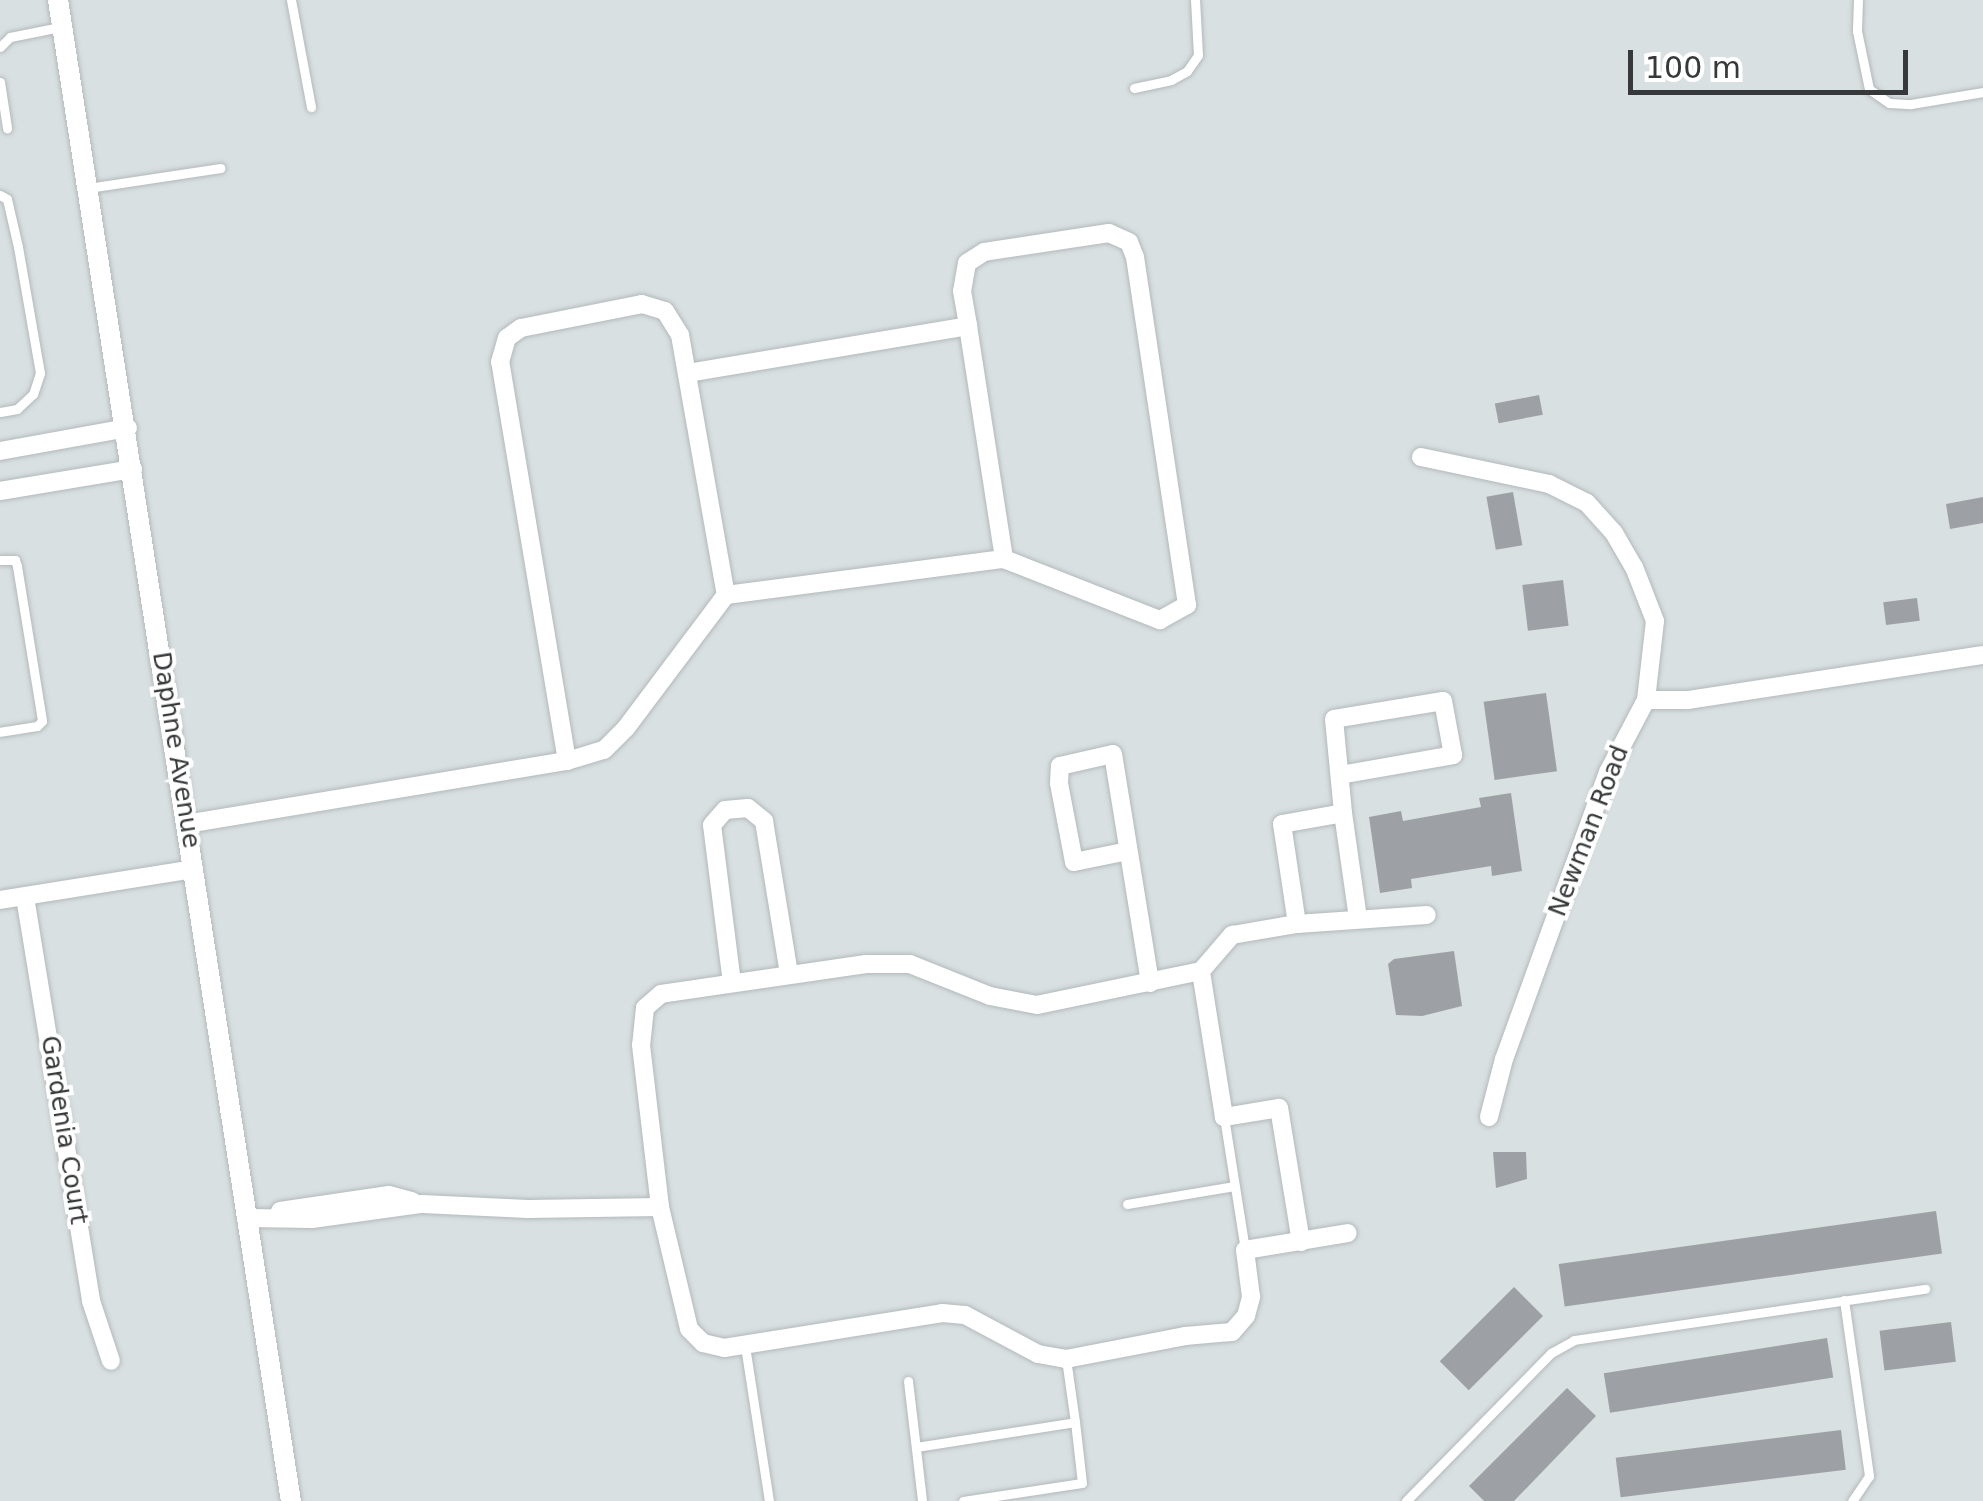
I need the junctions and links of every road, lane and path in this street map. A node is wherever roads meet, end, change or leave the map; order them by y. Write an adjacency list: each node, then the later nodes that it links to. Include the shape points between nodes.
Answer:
1 (58, 0): 5 (street, Daphne Avenue)
2 (291, 0): 10 (lane)
3 (1195, 0): 8 (lane, via 1198,55 1187,72)
4 (1858, 0): 9 (lane, via 1869,90 1888,103 1911,104)
5 (62, 26): 6 (lane, via 10,37); 13 (street, Daphne Avenue)
6 (0, 47)
7 (0, 82): 11 (lane)
8 (1134, 88)
9 (1983, 92)
10 (311, 106)
11 (6, 128)
12 (221, 168): 13 (lane)
13 (88, 188): 18 (street, Daphne Avenue)
14 (0, 195): 17 (lane, via 7,199 18,247 40,374 32,394 16,409)
15 (968, 326): 16 (street); 24 (street); 24 (street, via 966,262 984,252 1109,233 1129,242 1187,605 1160,620)
16 (687, 372): 25 (street); 29 (street, via 680,335 665,311 642,304 522,328 507,338 500,362)
17 (0, 412)
18 (128, 428): 19 (street); 21 (street, Daphne Avenue)
19 (0, 451)
20 (1421, 457): 27 (street, Newman Road, via 1549,484 1587,503 1614,533 1651,602 1655,640)
21 (133, 469): 22 (street); 32 (street, Daphne Avenue)
22 (0, 491)
23 (0, 560): 28 (lane, via 17,566 42,720)
24 (1004, 560): 25 (street)
25 (726, 595): 29 (street, via 626,728 604,750)
26 (1983, 654): 27 (street, via 1688,700)
27 (1646, 700): 45 (street, Newman Road, via 1608,772)
28 (0, 732)
29 (567, 761): 32 (street)
30 (1340, 775): 30 (street, via 1334,719 1443,701 1453,756); 31 (street)
31 (1343, 813): 38 (street); 39 (street, via 1282,824)
32 (186, 824): 34 (street, Daphne Avenue)
33 (1128, 851): 33 (street, via 1112,754 1060,766 1074,862); 42 (street)
34 (194, 869): 35 (street); 49 (street, Daphne Avenue)
35 (25, 896): 36 (street); 57 (street, Gardenia Court, via 90,1301)
36 (0, 900)
37 (1427, 915): 38 (street)
38 (1358, 918): 39 (street)
39 (1297, 924): 40 (street, via 1232,935)
40 (1201, 971): 42 (street); 44 (street)
41 (789, 974): 42 (street, via 910,964 990,996 1037,1005); 43 (street); 43 (street, via 764,821 748,808 725,810 712,825)
42 (1150, 983)
43 (732, 984): 48 (street, via 660,994 645,1008 641,1044)
44 (1224, 1117): 46 (lane); 51 (street, via 1279,1108)
45 (1489, 1117)
46 (1234, 1186): 47 (lane); 52 (lane)
47 (1127, 1204)
48 (660, 1207): 49 (street, via 422,1204 312,1218); 55 (street, via 689,1329 703,1343)
49 (249, 1218): 61 (street, Daphne Avenue)
50 (1348, 1233): 51 (street)
51 (1301, 1242): 52 (street)
52 (1244, 1250): 56 (street, via 1252,1297 1232,1332)
53 (1925, 1288): 54 (lane)
54 (1844, 1300): 65 (lane, via 1574,1340 1551,1354); 66 (lane, via 1869,1476)
55 (744, 1346): 56 (street, via 942,1313 965,1316 1038,1354); 62 (lane)
56 (1066, 1359): 59 (lane)
57 (111, 1361)
58 (908, 1381): 60 (lane)
59 (1075, 1422): 60 (lane); 64 (lane, via 1082,1483)
60 (916, 1447): 63 (lane)
61 (291, 1501)
62 (769, 1501)
63 (922, 1501)
64 (963, 1501)
65 (1406, 1501)
66 (1852, 1501)

